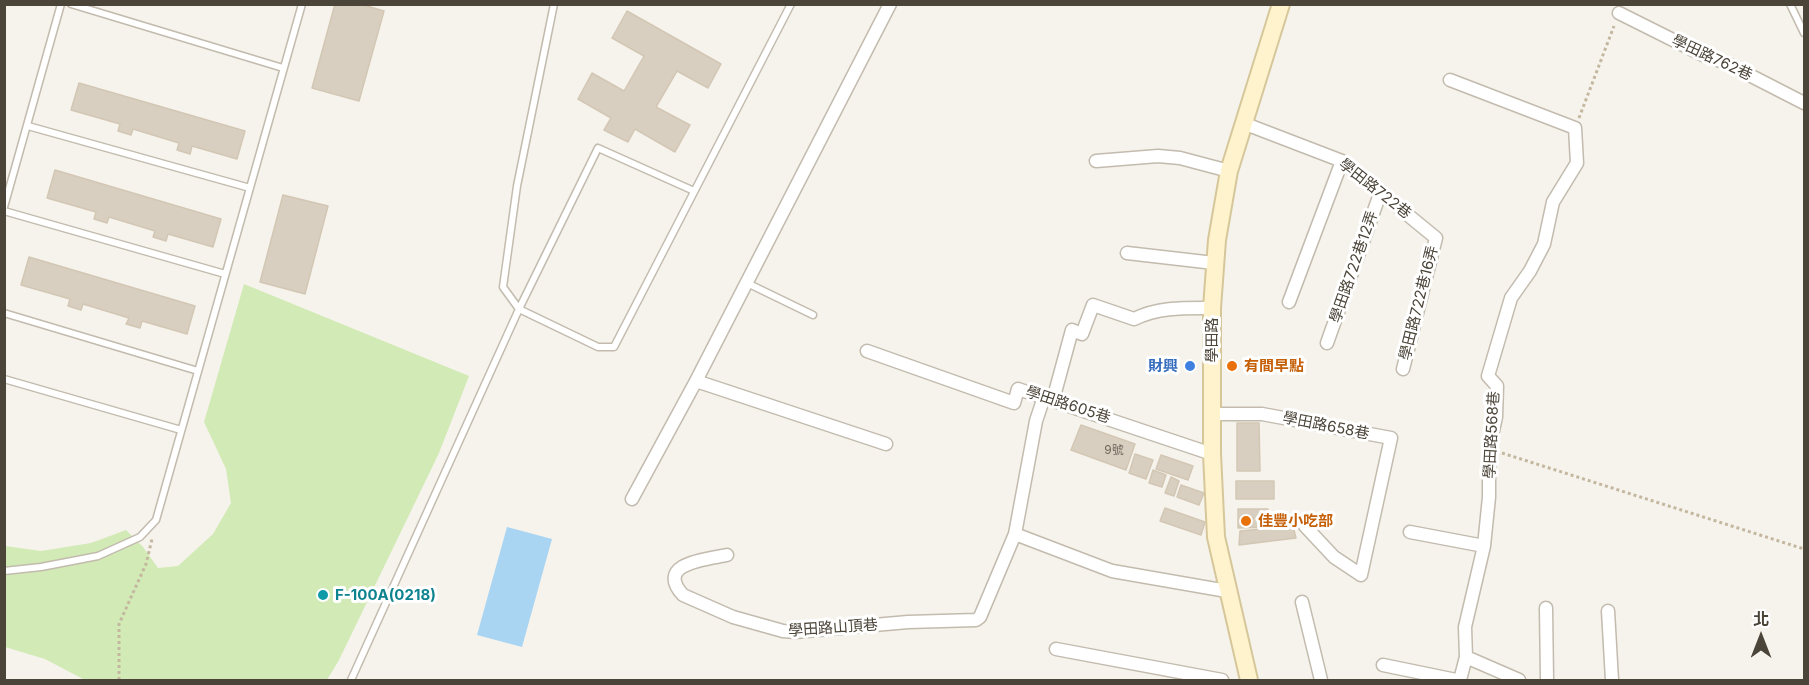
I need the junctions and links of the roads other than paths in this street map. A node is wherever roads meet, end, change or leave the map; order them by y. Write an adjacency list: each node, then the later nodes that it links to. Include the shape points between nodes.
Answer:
1 (61, 4): 15 (lane)
2 (71, 4): 11 (lane)
3 (302, 4): 11 (lane)
4 (554, 4): 30 (lane, via 517,186 503,287)
5 (791, 4): 20 (lane)
6 (890, 4): 27 (street)
7 (1281, 4): 14 (main road, 學田路)
8 (1790, 4): 10 (lane)
9 (1619, 13): 13 (street, 學田路762巷)
10 (1804, 33)
11 (284, 68): 19 (lane)
12 (1450, 80): 48 (street, 學田路568巷, via 1575,128 1577,163 1553,202 1544,244 1511,298 1488,376 1497,386)
13 (1804, 103)
14 (1243, 123): 17 (street, 學田路722巷); 18 (main road, 學田路)
15 (28, 126): 19 (lane); 22 (lane)
16 (1096, 160): 18 (street, via 1158,156)
17 (1342, 161): 21 (street, 學田路722巷); 28 (street)
18 (1229, 171): 25 (main road, 學田路)
19 (250, 188): 26 (lane)
20 (694, 191): 30 (lane, via 614,347 598,347); 30 (lane, via 598,148)
21 (1381, 191): 23 (street, 學田路722巷); 33 (street, 學田路722巷12弄)
22 (4, 209): 26 (lane)
23 (1436, 238): 35 (street, 學田路722巷16弄)
24 (1127, 253): 25 (street)
25 (1214, 262): 29 (main road, 學田路)
26 (225, 274): 36 (lane)
27 (746, 282): 32 (lane); 38 (street)
28 (1289, 302)
29 (1212, 308): 39 (street, 學田路山頂巷, via 1177,308 1134,319 1093,305 1082,334 1072,330); 40 (main road, 學田路)
30 (519, 309): 59 (lane)
31 (4, 313): 36 (lane)
32 (813, 315)
33 (1327, 343)
34 (867, 351): 39 (street, 學田路605巷, via 1014,403 1017,389)
35 (1403, 369)
36 (198, 371): 41 (lane)
37 (4, 379): 41 (lane)
38 (696, 381): 42 (street); 44 (street)
39 (1049, 399): 43 (street, 學田路605巷); 47 (street, 學田路山頂巷, via 1036,421)
40 (1212, 414): 43 (main road, 學田路); 45 (street, 學田路658巷, via 1262,414 1390,438 1361,575 1334,557)
41 (181, 430): 50 (lane, via 156,520 140,537 98,556)
42 (886, 444)
43 (1212, 454): 51 (main road, 學田路, via 1216,537)
44 (632, 499)
45 (1305, 526)
46 (1410, 532): 48 (street)
47 (1015, 534): 49 (street, 學田路山頂巷, via 980,617 969,621 795,632 773,630 733,617 678,590 675,576 689,562); 51 (street, via 1112,571)
48 (1484, 546): 56 (street, 學田路568巷, via 1465,627)
49 (727, 555)
50 (4, 571)
51 (1227, 591): 61 (main road, 學田路)
52 (1302, 602): 62 (street)
53 (1546, 608): 65 (street)
54 (1608, 611): 66 (street)
55 (1056, 649): 58 (street)
56 (1466, 657): 63 (street, 學田路568巷); 64 (street)
57 (1383, 664): 63 (street)
58 (1177, 677): 60 (street)
59 (351, 680)
60 (1222, 681)
61 (1249, 681)
62 (1321, 681)
63 (1458, 681)
64 (1519, 681)
65 (1547, 681)
66 (1612, 681)

